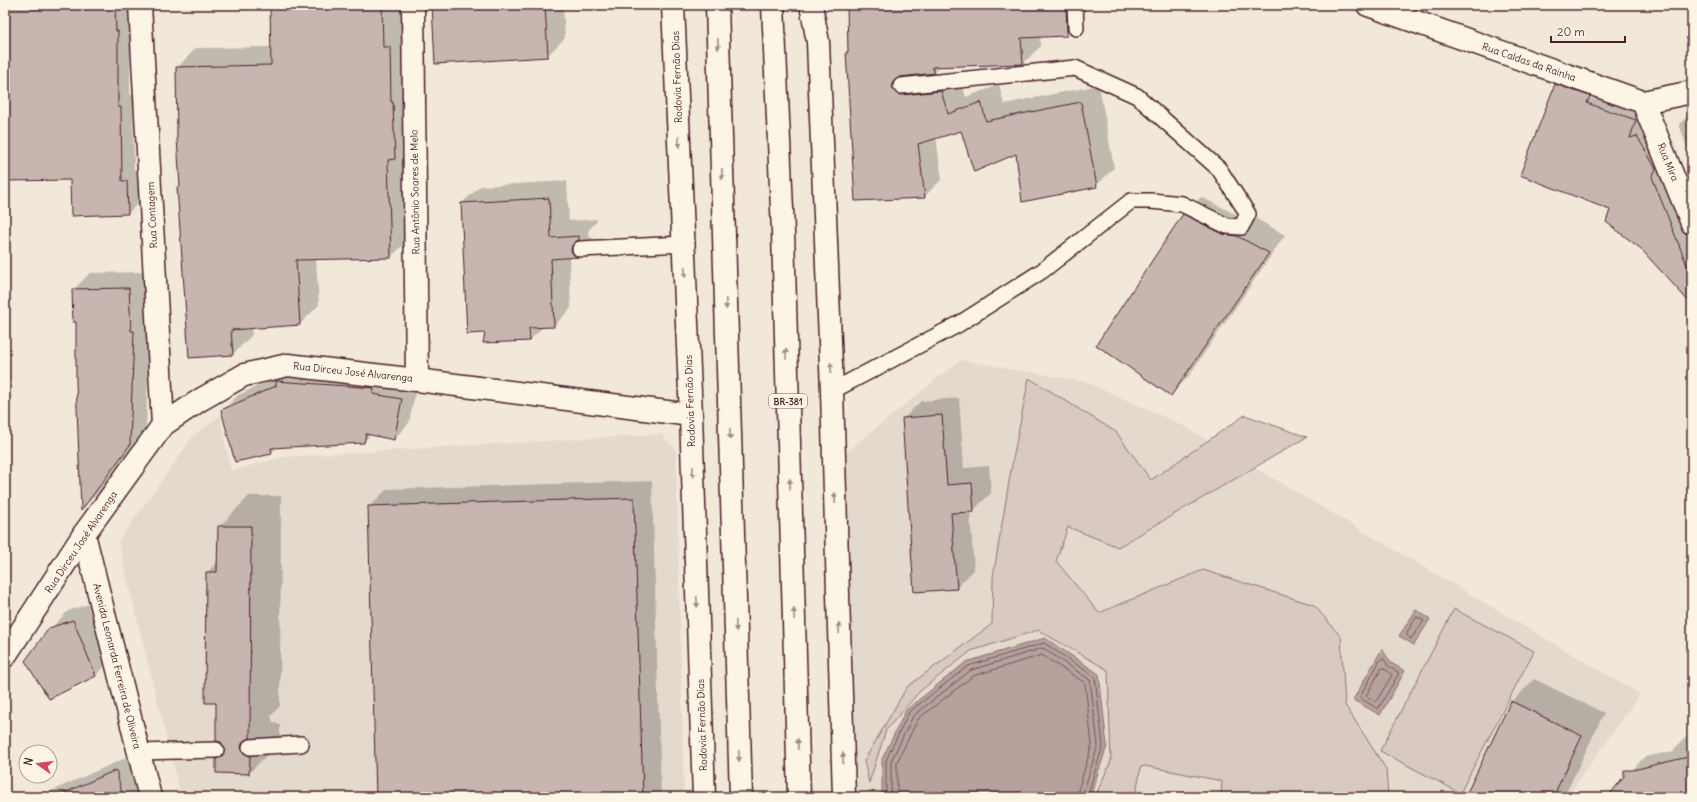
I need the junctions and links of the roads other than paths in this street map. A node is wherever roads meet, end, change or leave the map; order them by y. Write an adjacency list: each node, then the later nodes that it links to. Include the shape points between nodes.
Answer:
1 (140, 5): 19 (main road, Rua Contagem)
2 (413, 5): 16 (main road, Rua Antônio Soares de Melo)
3 (673, 5): 14 (main road, Rodovia Fernão Dias, one-way to 14)
4 (717, 5): 28 (main road, one-way to 28)
5 (774, 5): 29 (main road, BR-381, one-way to 5)
6 (810, 5): 17 (main road, one-way to 6, via 818,42)
7 (1074, 5): 9 (lane)
8 (1368, 5): 12 (main road, Rua Caldas da Rainha)
9 (1076, 28)
10 (901, 86): 17 (lane, via 1075,68 1137,96 1219,169 1248,214 1241,227 1227,226 1182,204 1131,201 1042,271 959,324)
11 (1692, 92): 12 (main road)
12 (1644, 102): 13 (main road, Rua Mira)
13 (1692, 222)
14 (684, 244): 15 (lane); 18 (main road, Rodovia Fernão Dias, one-way to 18)
15 (580, 249)
16 (417, 380): 18 (main road, Rua Dirceu José Alvarenga); 19 (main road, Rua Dirceu José Alvarenga, via 288,365 244,375)
17 (832, 391): 30 (main road, one-way to 17)
18 (691, 415): 27 (main road, Rodovia Fernão Dias, one-way to 27)
19 (163, 425): 20 (main road, Rua Dirceu José Alvarenga)
20 (84, 534): 21 (main road, Rua Dirceu José Alvarenga); 25 (main road, Avenida Leonarda Ferreira de Oliveira)
21 (5, 656)
22 (301, 744): 23 (lane)
23 (250, 747)
24 (216, 750): 25 (lane)
25 (139, 752): 26 (main road, Avenida Leonarda Ferreira de Oliveira)
26 (150, 797)
27 (704, 797)
28 (741, 797)
29 (800, 797)
30 (844, 797)

